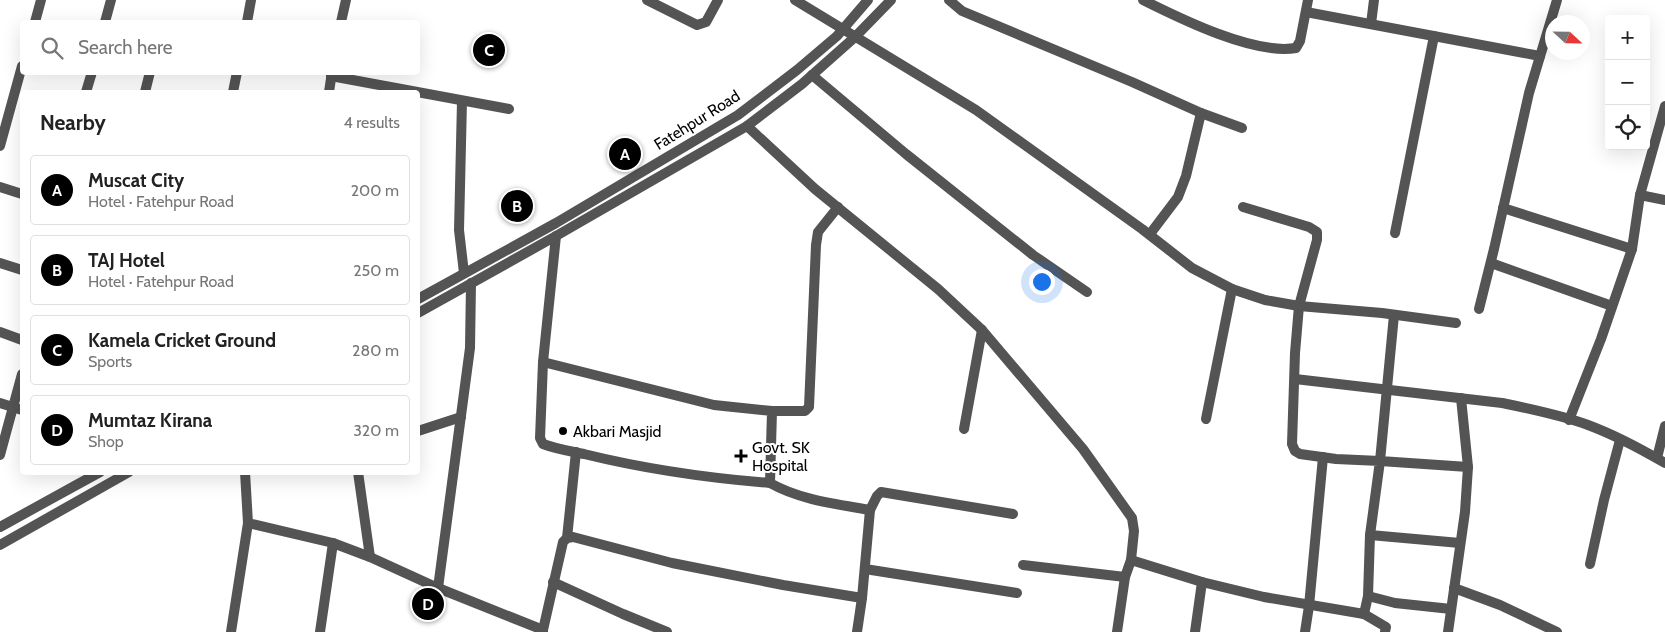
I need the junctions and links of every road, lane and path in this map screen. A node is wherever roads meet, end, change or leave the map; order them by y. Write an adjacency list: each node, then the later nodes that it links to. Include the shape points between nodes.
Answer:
1 (41, 0): 16 (street)
2 (111, 0): 17 (street)
3 (251, 0): 18 (street)
4 (346, 0): 19 (street)
5 (647, 0): 6 (street, via 697,24 706,22)
6 (718, 0)
7 (794, 0): 21 (street)
8 (868, 0): 21 (street, Fatehpur Road)
9 (891, 0): 23 (street)
10 (949, 0): 41 (street, via 962,11)
11 (1143, 0): 15 (street, via 1184,20 1250,44 1290,49 1298,46)
12 (1308, 0): 15 (street)
13 (1374, 0): 20 (street)
14 (1557, 0): 24 (street)
15 (1306, 12): 20 (street)
16 (36, 20)
17 (106, 20)
18 (246, 20)
19 (341, 20)
20 (1371, 24): 22 (street)
21 (842, 30): 23 (street); 59 (street, Fatehpur Road, via 738,115 556,223)
22 (1434, 36): 24 (street); 52 (street)
23 (855, 37): 31 (street); 53 (street, via 976,110)
24 (1540, 56): 51 (street)
25 (20, 73): 44 (street)
26 (91, 75): 32 (street)
27 (149, 75): 33 (street)
28 (236, 75): 34 (street)
29 (332, 75): 35 (street)
30 (337, 75): 36 (street)
31 (812, 75): 42 (street); 62 (street, via 1033,256)
32 (87, 90)
33 (146, 90)
34 (233, 90)
35 (329, 90)
36 (409, 90)
37 (420, 92): 38 (street)
38 (462, 101): 40 (street); 59 (street, via 459,230)
39 (1665, 106): 47 (street)
40 (509, 109)
41 (1201, 113): 43 (street); 53 (street, via 1178,198)
42 (746, 126): 49 (street); 54 (street)
43 (1242, 128)
44 (0, 146)
45 (0, 187): 46 (street)
46 (20, 193)
47 (1640, 195): 48 (street); 55 (street)
48 (1665, 200)
49 (838, 207): 70 (street, via 938,289); 80 (street, via 818,232 816,245 809,407 805,411)
50 (1243, 207): 64 (street, via 1317,232)
51 (1503, 208): 55 (street); 57 (street)
52 (1395, 233)
53 (1150, 234): 61 (street, via 1192,268)
54 (556, 236): 60 (street); 73 (street)
55 (1632, 249): 65 (street)
56 (0, 263): 58 (street)
57 (1491, 263): 65 (street); 66 (street)
58 (20, 269)
59 (464, 273): 63 (street, Fatehpur Road)
60 (471, 283): 67 (street); 81 (street, via 470,348)
61 (1232, 289): 64 (street, via 1265,300); 82 (street)
62 (1087, 292)
63 (420, 298)
64 (1299, 306): 68 (street); 74 (street)
65 (1612, 306): 83 (street)
66 (1479, 309)
67 (420, 312)
68 (1394, 315): 69 (street); 75 (street)
69 (1456, 323)
70 (982, 330): 85 (street); 109 (street, via 1083,448 1132,518)
71 (0, 332): 72 (street)
72 (20, 339)
73 (543, 362): 80 (street, via 714,405); 88 (street, via 540,438 550,447)
74 (1295, 379): 75 (street); 90 (street, via 1292,444 1300,454)
75 (1387, 390): 77 (street); 91 (street)
76 (20, 391): 79 (street)
77 (1461, 398): 83 (street, via 1510,405); 93 (street)
78 (0, 402): 79 (street)
79 (18, 408): 89 (street)
80 (772, 411): 98 (street)
81 (461, 417): 86 (street); 116 (street)
82 (1206, 419)
83 (1569, 420): 87 (street)
84 (1665, 426): 92 (street)
85 (964, 429)
86 (420, 430)
87 (1620, 440): 92 (street); 111 (street)
88 (576, 452): 98 (street, via 659,470); 104 (street)
89 (0, 454)
90 (1323, 457): 91 (street); 121 (street)
91 (1380, 461): 93 (street); 103 (street)
92 (1661, 461)
93 (1468, 467): 106 (street)
94 (95, 475): 102 (street)
95 (124, 475): 107 (street)
96 (245, 475): 101 (street)
97 (358, 475): 108 (street)
98 (770, 483): 99 (street, via 798,495)
99 (870, 510): 100 (street, via 881,492); 112 (street)
100 (1013, 514)
101 (248, 523): 105 (street); 126 (street)
102 (0, 528)
103 (1370, 535): 106 (street); 119 (street)
104 (567, 538): 114 (street, via 563,542); 120 (street, via 672,563)
105 (333, 543): 108 (street); 127 (street)
106 (1460, 543): 117 (street)
107 (0, 545)
108 (370, 557): 116 (street)
109 (1131, 560): 113 (street); 115 (street)
110 (1024, 564): 113 (street)
111 (1590, 564)
112 (865, 569): 118 (street); 120 (street)
113 (1125, 576): 130 (street)
114 (553, 582): 125 (street); 128 (street)
115 (1202, 582): 121 (street); 131 (street)
116 (438, 588): 125 (street)
117 (1454, 588): 122 (street); 134 (street)
118 (1017, 593)
119 (1368, 596): 122 (street, via 1395,603); 123 (street)
120 (862, 598): 129 (street)
121 (1309, 606): 123 (street); 132 (street)
122 (1451, 609): 133 (street)
123 (1364, 614): 124 (street)
124 (1388, 630)
125 (543, 631)
126 (231, 632)
127 (320, 632)
128 (667, 632)
129 (857, 632)
130 (1117, 632)
131 (1195, 632)
132 (1305, 632)
133 (1448, 632)
134 (1557, 632)

